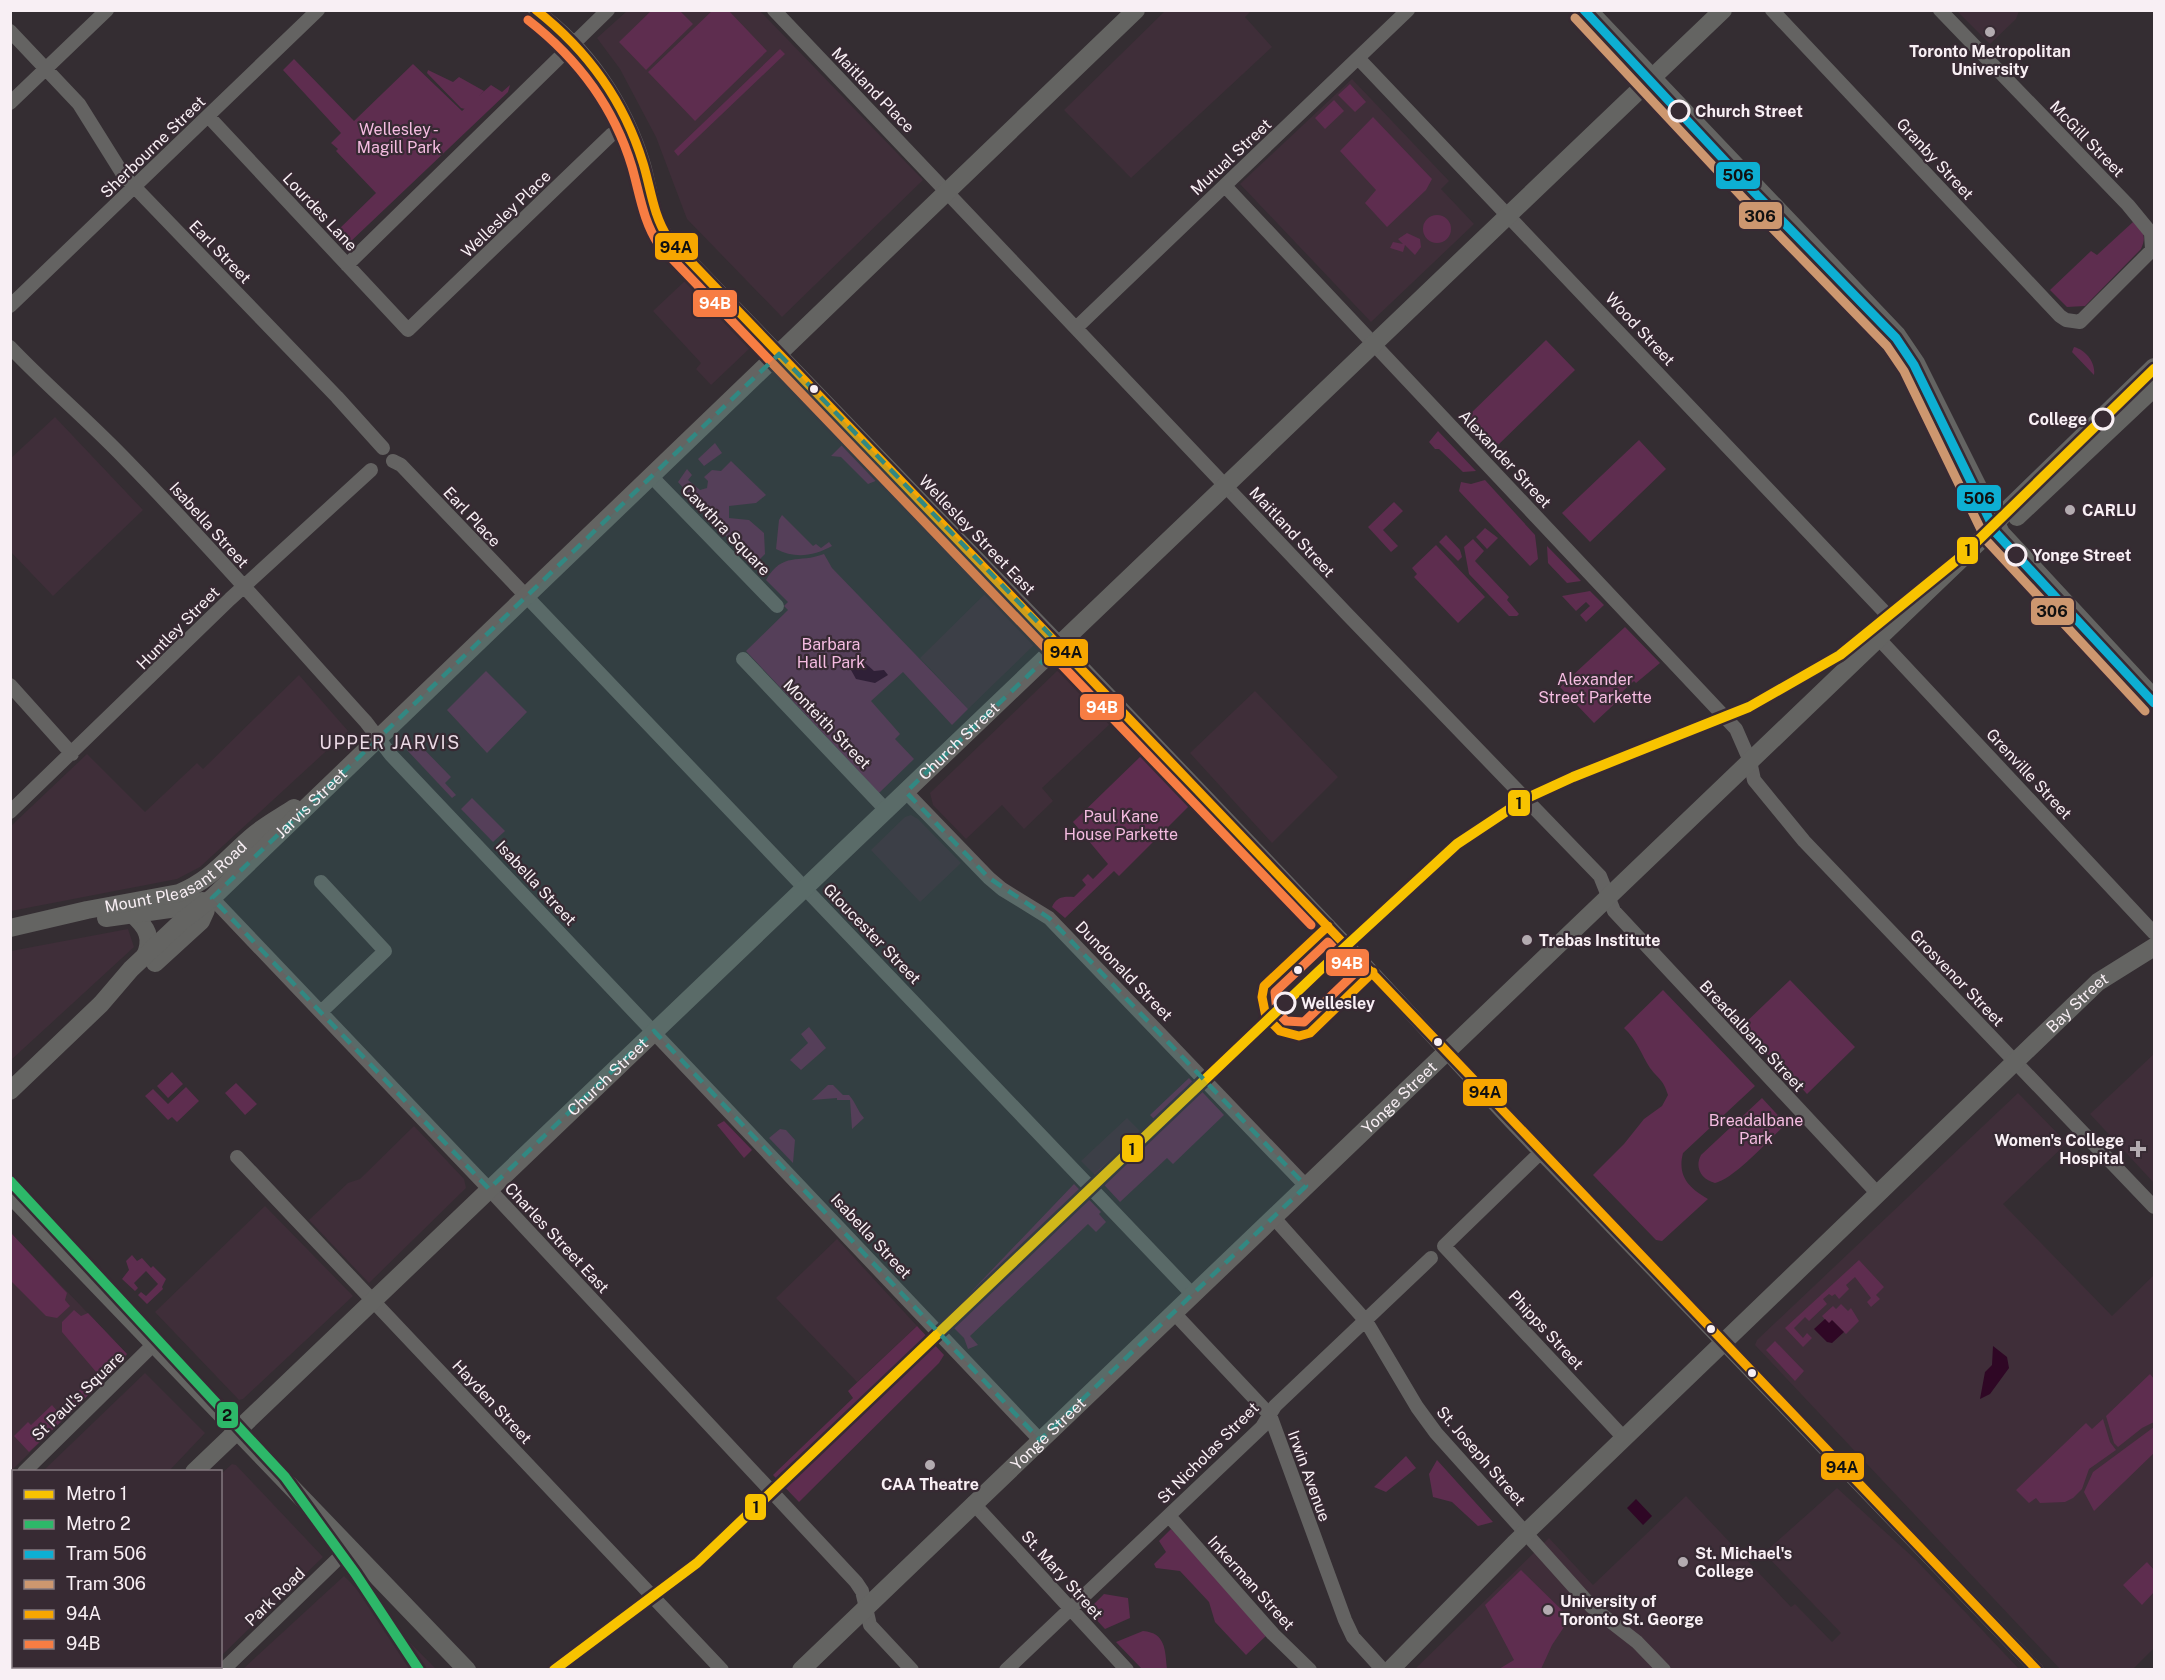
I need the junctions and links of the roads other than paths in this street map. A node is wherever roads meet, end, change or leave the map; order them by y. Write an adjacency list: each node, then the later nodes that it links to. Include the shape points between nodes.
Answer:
1 (107, 10): 15 (street)
2 (318, 10): 18 (street, Sherbourne Street)
3 (534, 10): 13 (street, Wellesley Street East)
4 (608, 10): 13 (street)
5 (774, 10): 22 (street, Maitland Place)
6 (1136, 10): 22 (main road, Jarvis Street)
7 (1408, 10): 14 (street, Mutual Street)
8 (1588, 10): 16 (main road)
9 (1723, 10): 16 (main road, Church Street)
10 (1772, 10): 24 (street, Granby Street, via 2066,320 2080,322 2152,250)
11 (1940, 10): 24 (street, McGill Street, via 2128,205 2151,233)
12 (10, 31): 15 (street, Earl Street)
13 (574, 43): 19 (street, Wellesley Street East, via 606,85); 25 (street)
14 (1359, 59): 20 (street, Mutual Street); 23 (street, Wood Street)
15 (46, 68): 17 (street); 21 (street, Earl Street, via 79,104 110,157)
16 (1651, 79): 23 (main road, Church Street); 39 (main road, via 1897,335 1927,384)
17 (10, 103)
18 (208, 116): 21 (street, Sherbourne Street); 25 (street, Lourdes Lane)
19 (628, 123): 28 (street, Wellesley Place); 31 (street, Wellesley Street East, via 638,144 662,230)
20 (1225, 186): 27 (street, Mutual Street); 29 (street, Alexander Street)
21 (135, 187): 26 (street, Sherbourne Street); 34 (street, Earl Street)
22 (947, 192): 27 (street, Maitland Street); 31 (main road, Jarvis Street)
23 (1508, 215): 29 (main road, Church Street); 43 (street, Wood Street)
24 (2153, 244)
25 (347, 265): 28 (street, Lourdes Lane)
26 (10, 306)
27 (1076, 328): 38 (street, Maitland Street)
28 (408, 330)
29 (1373, 344): 38 (main road, Church Street); 51 (street, Alexander Street, via 1736,729)
30 (10, 347): 40 (street, Isabella Street, via 126,460)
31 (779, 354): 37 (main road, Jarvis Street); 45 (street, Wellesley Street East)
32 (2154, 367): 39 (main road, Yonge Street, via 2011,506)
33 (2154, 387): 39 (main road, Yonge Street, via 2018,516)
34 (383, 448)
35 (393, 461): 41 (street, Earl Place)
36 (371, 470): 40 (street, Huntley Street)
37 (652, 477): 41 (main road, Jarvis Street); 42 (street, Cawthra Square)
38 (1226, 486): 45 (main road, Church Street); 58 (street, Maitland Street, via 1600,876)
39 (1996, 526): 43 (main road, Yonge Street); 48 (main road)
40 (243, 587): 49 (street, Isabella Street); 50 (street, Huntley Street)
41 (526, 597): 49 (main road, Jarvis Street); 57 (street, Gloucester Street)
42 (777, 606)
43 (1895, 623): 44 (main road, Yonge Street)
44 (1879, 639): 51 (main road, Yonge Street); 63 (street, Grenville Street)
45 (1060, 645): 53 (main road, Church Street); 69 (street, Wellesley Street East)
46 (743, 659): 54 (street, Monteith Street)
47 (10, 685): 50 (street)
48 (2154, 698)
49 (379, 739): 52 (main road, Jarvis Street); 68 (street, Isabella Street)
50 (72, 754): 55 (street, Huntley Street)
51 (1750, 761): 58 (main road, Yonge Street); 70 (street, Grosvenor Street, via 1759,788 1804,841)
52 (331, 784): 59 (main road, Jarvis Street); 61 (main road, Mount Pleasant Road, via 256,833 210,876 191,888)
53 (906, 792): 54 (main road, Church Street); 74 (street, Dundonald Street, via 989,878 1049,918)
54 (887, 811): 57 (main road, Church Street)
55 (10, 812)
56 (321, 882): 67 (street, via 385,951)
57 (806, 888): 68 (main road, Church Street); 81 (street, Gloucester Street)
58 (1610, 896): 69 (main road, Yonge Street); 77 (street, Breadalbane Street, via 1614,911)
59 (212, 898): 60 (main road, Mount Pleasant Road, via 184,907); 65 (main road); 66 (main road, via 201,921 141,977); 67 (street, Charles Street East)
60 (132, 914): 61 (main road, Mount Pleasant Road); 65 (main road, via 148,932)
61 (35, 922): 62 (main road, Mount Pleasant Road)
62 (10, 928)
63 (2154, 933)
64 (2154, 947): 70 (main road, Bay Street, via 2098,982)
65 (145, 956): 66 (main road)
66 (101, 1004): 71 (main road)
67 (321, 1011): 75 (street, Charles Street East)
68 (655, 1032): 75 (main road, Church Street); 90 (street, Isabella Street)
69 (1446, 1053): 72 (street, Wellesley Street East); 74 (main road, Yonge Street)
70 (2015, 1063): 77 (main road, Bay Street); 78 (street, Grosvenor Street)
71 (10, 1091)
72 (1540, 1153): 86 (street, Wellesley Street East); 89 (street, Phipps Street, via 1444,1246)
73 (237, 1157): 82 (street, Hayden Street)
74 (1306, 1186): 79 (main road, Yonge Street)
75 (489, 1189): 82 (main road, Church Street); 97 (street, Charles Street East, via 856,1582)
76 (10, 1194): 85 (main road)
77 (1878, 1194): 86 (main road, Bay Street)
78 (2154, 1208)
79 (1274, 1218): 81 (main road, Yonge Street); 84 (street, St. Joseph Street)
80 (1431, 1258): 84 (street, St Nicholas Street)
81 (1193, 1295): 83 (main road, Yonge Street)
82 (372, 1300): 88 (main road, Church Street); 101 (street, Hayden Street)
83 (1174, 1312): 87 (street, Irwin Avenue); 90 (main road, Yonge Street)
84 (1366, 1321): 87 (street, St Nicholas Street); 95 (street, St. Joseph Street, via 1436,1433)
85 (155, 1343): 88 (main road); 91 (street, St Paul's Square)
86 (1722, 1343): 89 (main road, Bay Street); 110 (street, Wellesley Street East)
87 (1270, 1415): 94 (street, St Nicholas Street); 107 (street, Irwin Avenue, via 1345,1620 1353,1637)
88 (238, 1430): 92 (main road, Church Street); 96 (main road)
89 (1624, 1438): 95 (main road, Bay Street)
90 (1040, 1440): 93 (main road, Yonge Street)
91 (26, 1470)
92 (196, 1470)
93 (973, 1503): 97 (main road, Yonge Street); 98 (street, St. Mary Street)
94 (1169, 1516): 98 (street, St Nicholas Street); 106 (street, Inkerman Street)
95 (1526, 1533): 108 (main road, Bay Street); 109 (street, St. Joseph Street, via 1592,1607 1637,1642)
96 (350, 1547): 99 (street, Park Road); 100 (main road)
97 (866, 1608): 102 (main road, Yonge Street); 103 (street, Charles Street East, via 870,1624)
98 (1071, 1609): 104 (street, St Nicholas Street); 105 (street, St. Mary Street)
99 (223, 1670)
100 (467, 1670)
101 (722, 1670)
102 (801, 1670)
103 (912, 1670)
104 (1006, 1670)
105 (1127, 1670)
106 (1310, 1670)
107 (1383, 1670)
108 (1389, 1670)
109 (1664, 1670)
110 (2037, 1670)

